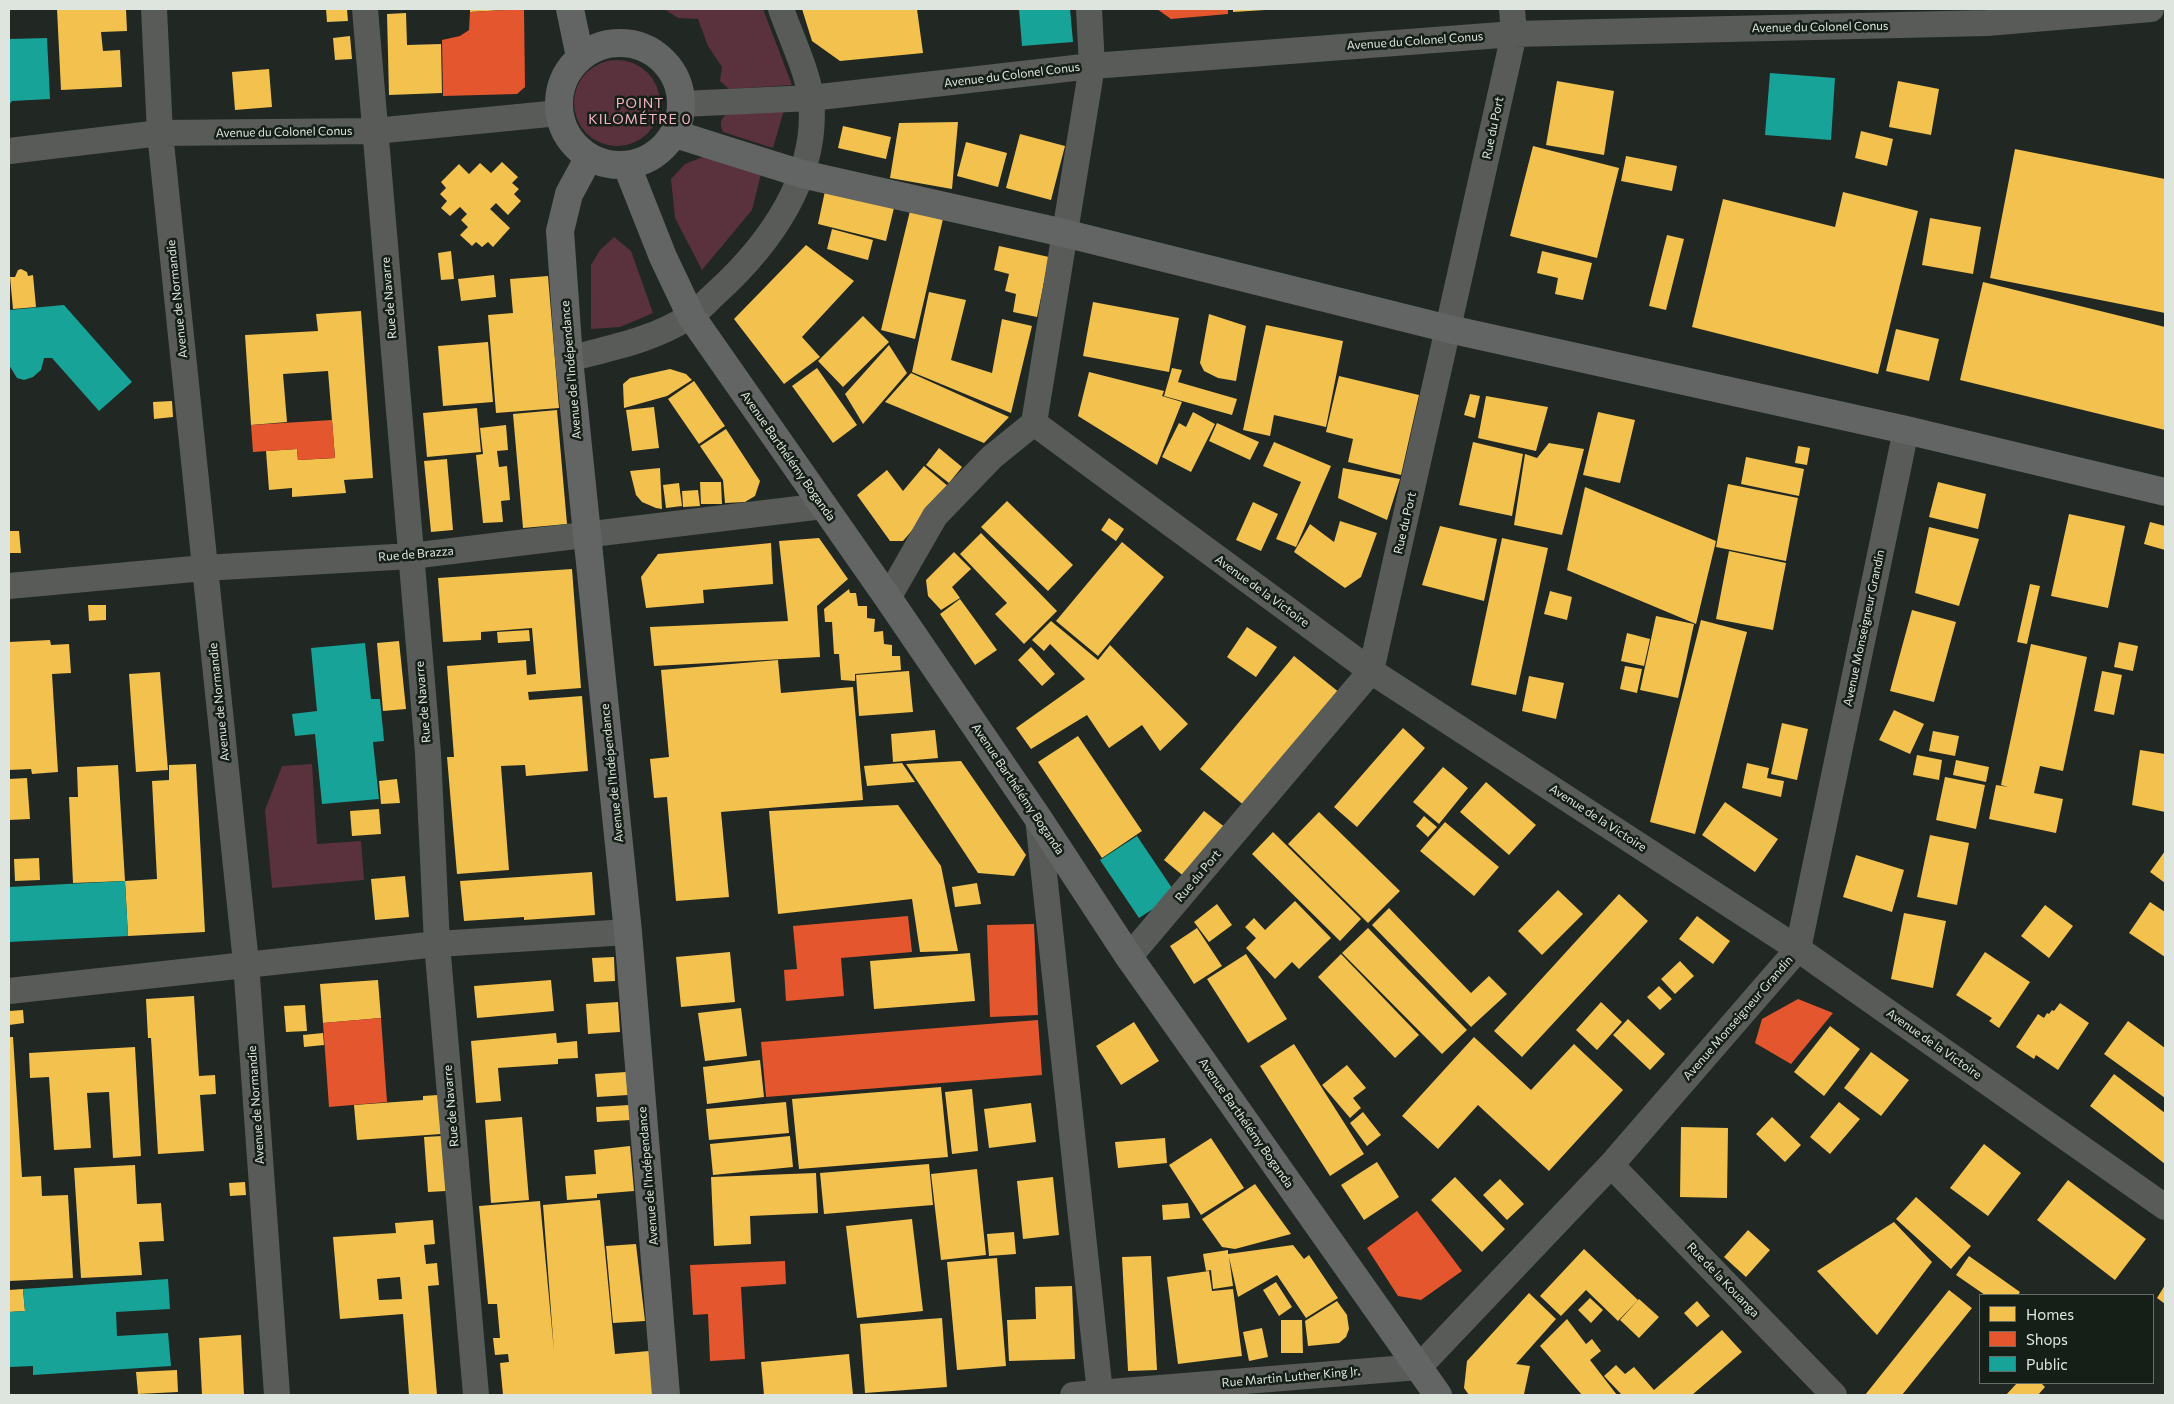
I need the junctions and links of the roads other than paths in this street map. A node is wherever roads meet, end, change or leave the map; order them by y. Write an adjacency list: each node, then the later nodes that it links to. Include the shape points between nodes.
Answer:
1 (154, 9): 15 (street, Avenue de Normandie)
2 (365, 9): 14 (street, Rue de Navarre)
3 (570, 9): 9 (main road)
4 (780, 9): 11 (street, via 798,53)
5 (1089, 9): 10 (street)
6 (2150, 9): 7 (street, Avenue du Colonel Conus)
7 (1988, 16): 8 (street, Avenue du Colonel Conus)
8 (1513, 21): 10 (street, Avenue du Colonel Conus); 23 (street, Rue du Port)
9 (580, 56): 12 (main road, via 601,46 624,42 646,48 665,62 678,81); 13 (main road, via 562,82)
10 (1092, 66): 11 (street, Avenue du Colonel Conus); 21 (street)
11 (811, 98): 12 (street, Avenue du Colonel Conus); 20 (street, via 810,130)
12 (682, 104): 16 (main road)
13 (559, 113): 14 (street, Avenue du Colonel Conus); 18 (main road, via 569,139)
14 (375, 131): 15 (street, Avenue du Colonel Conus); 30 (street, Rue de Navarre)
15 (160, 133): 17 (street, Avenue du Colonel Conus); 31 (street, Avenue de Normandie)
16 (675, 134): 19 (main road, via 663,150); 20 (main road)
17 (9, 151)
18 (589, 157): 19 (main road, via 607,164); 24 (main road, Avenue de l'Indépendance, via 569,194 560,231)
19 (627, 166): 22 (main road, Avenue Barthélémy Boganda)
20 (802, 174): 21 (main road); 22 (street, via 766,241)
21 (1064, 233): 23 (main road); 25 (street)
22 (690, 316): 24 (street, via 644,339); 28 (main road, Avenue Barthélémy Boganda)
23 (1449, 329): 26 (main road); 34 (street, Rue du Port)
24 (569, 359): 29 (main road, Avenue de l'Indépendance)
25 (1034, 423): 33 (street, via 992,457 935,516); 34 (street, Avenue de la Victoire)
26 (1906, 430): 27 (main road); 38 (street, Avenue Monseigneur Grandin)
27 (2165, 492)
28 (823, 506): 29 (street, Rue de Brazza); 33 (main road, Avenue Barthélémy Boganda)
29 (586, 534): 30 (street, Rue de Brazza); 36 (main road, Avenue de l'Indépendance)
30 (411, 556): 31 (street, Rue de Brazza); 37 (street, Rue de Navarre, via 428,753)
31 (204, 568): 32 (street, Rue de Brazza); 40 (street, Avenue de Normandie)
32 (9, 586)
33 (888, 598): 35 (main road, Avenue Barthélémy Boganda)
34 (1371, 671): 38 (street, Avenue de la Victoire); 39 (street, Rue du Port)
35 (1038, 818): 39 (main road, Avenue Barthélémy Boganda); 45 (street)
36 (628, 932): 37 (street); 48 (main road, Avenue de l'Indépendance)
37 (437, 944): 40 (street); 47 (street, Rue de Navarre)
38 (1798, 948): 42 (street, Avenue Monseigneur Grandin); 43 (street, Avenue de la Victoire)
39 (1129, 957): 44 (main road, Avenue Barthélémy Boganda)
40 (246, 964): 41 (street); 46 (street, Avenue de Normandie)
41 (9, 991)
42 (1611, 1164): 44 (street, Avenue Monseigneur Grandin); 50 (street, Rue de la Kouanga)
43 (2165, 1207)
44 (1429, 1385): 45 (street, Rue Martin Luther King Jr.)
45 (1100, 1392): 49 (street, Rue Martin Luther King Jr.)
46 (277, 1395)
47 (476, 1395)
48 (666, 1395)
49 (1073, 1395)
50 (1834, 1395)

